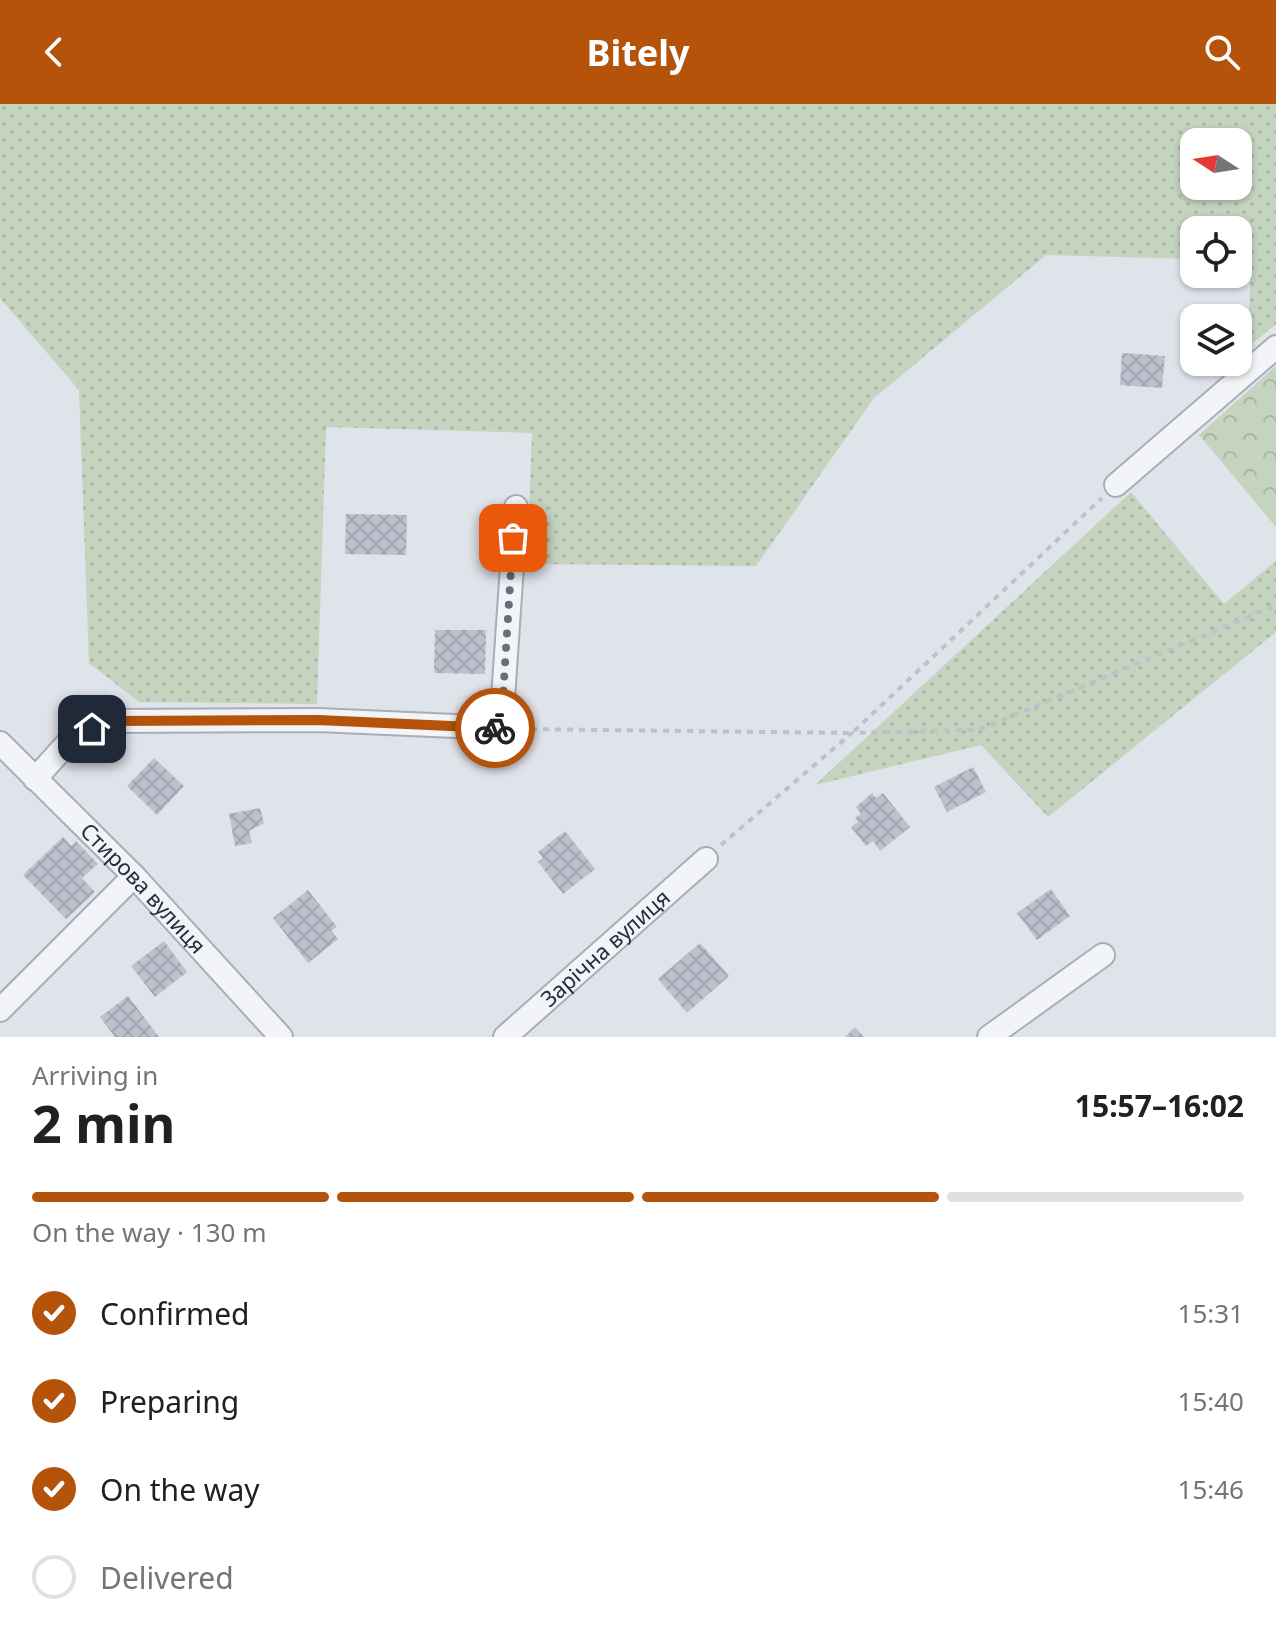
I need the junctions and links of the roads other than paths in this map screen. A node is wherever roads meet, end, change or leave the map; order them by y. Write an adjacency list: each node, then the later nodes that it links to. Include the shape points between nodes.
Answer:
1 (1276, 347): 2 (street)
2 (1116, 485)
3 (516, 507): 5 (street, via 501,728 318,720 111,721 73,737)
4 (0, 743): 5 (street, Стирова вулиця)
5 (35, 779): 7 (street, Стирова вулиця)
6 (706, 859): 11 (street, Зарічна вулиця)
7 (134, 876): 9 (street); 10 (street, Стирова вулиця)
8 (1103, 955): 12 (street)
9 (0, 1010)
10 (281, 1037)
11 (505, 1037)
12 (989, 1037)

